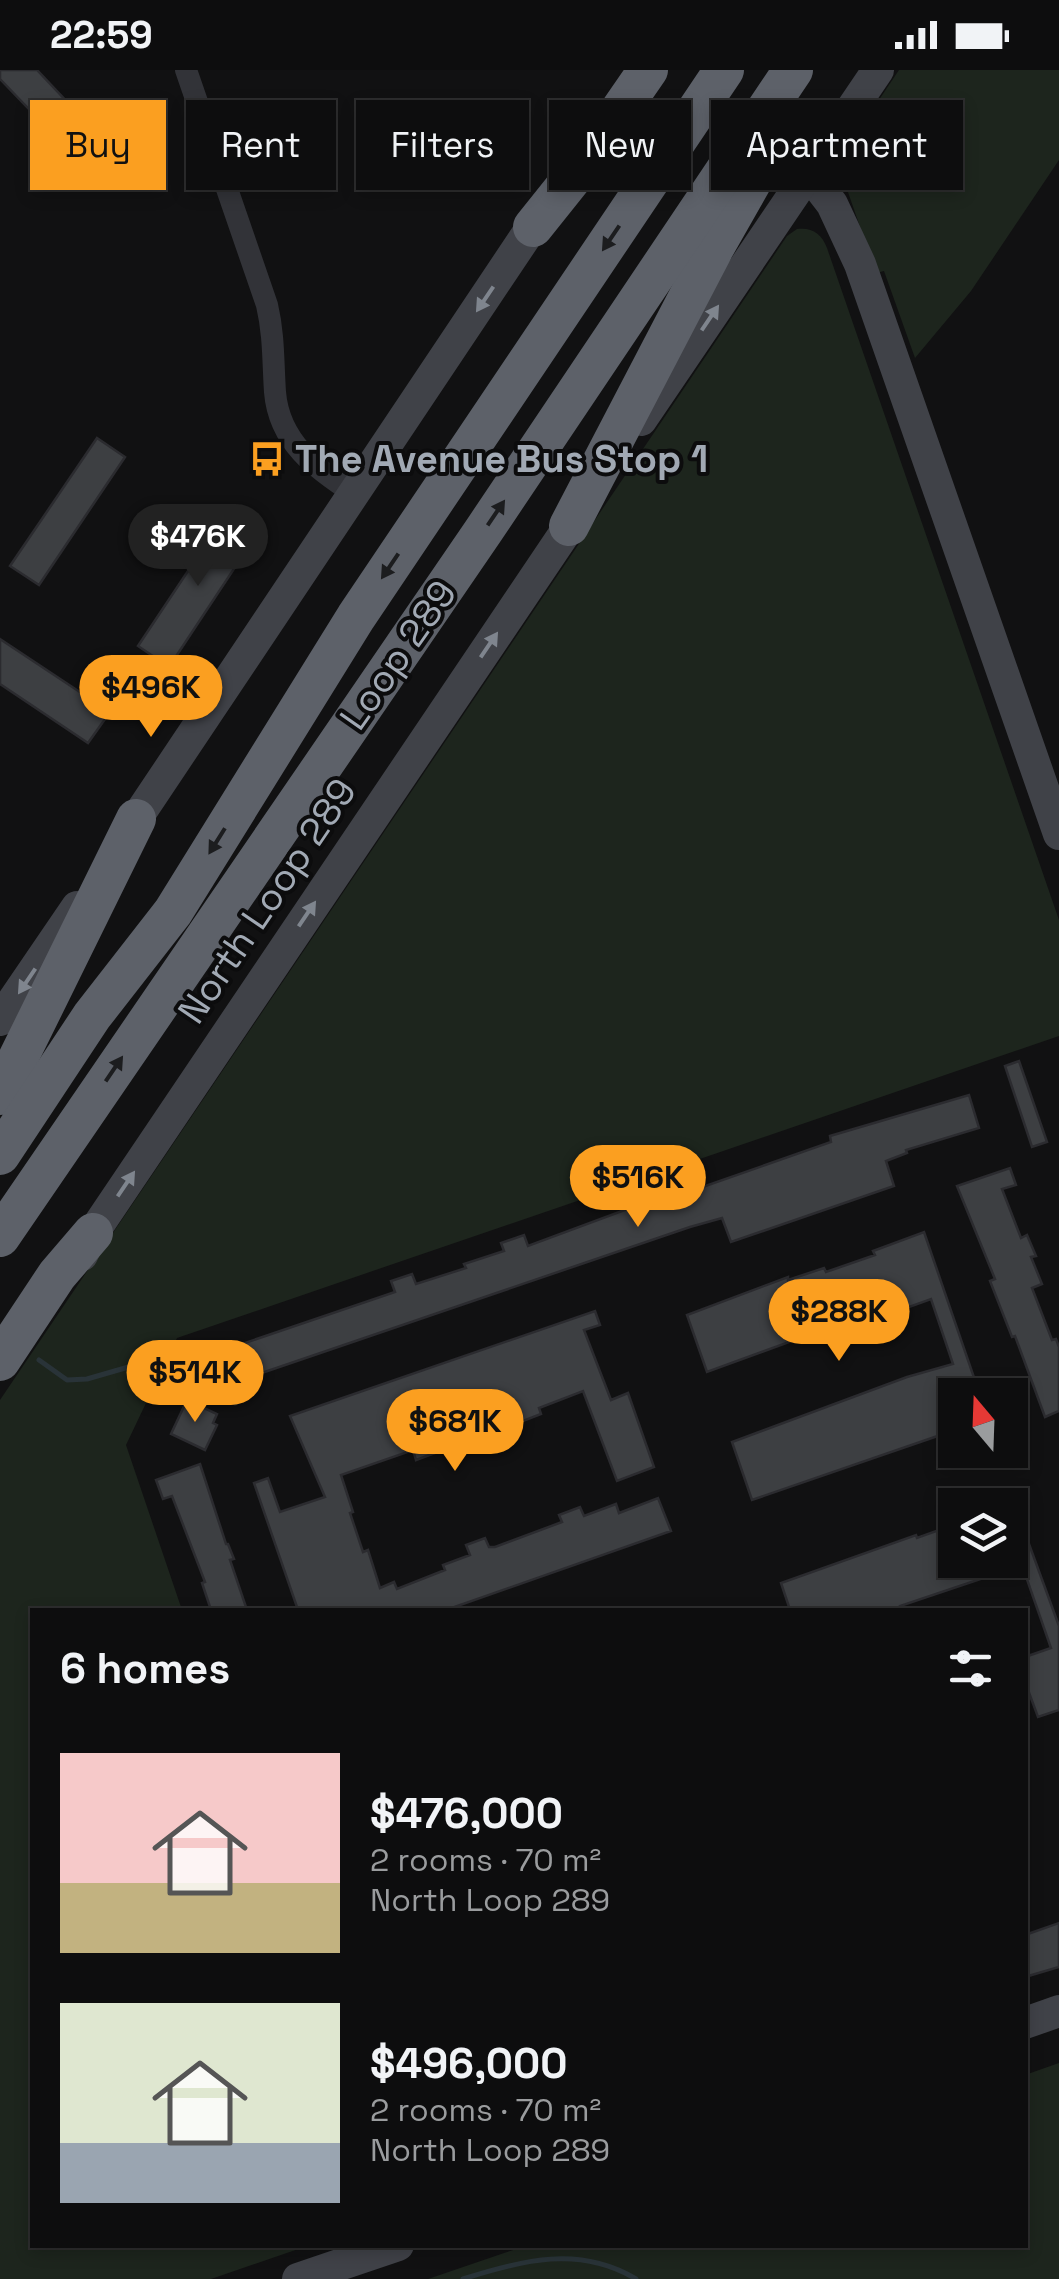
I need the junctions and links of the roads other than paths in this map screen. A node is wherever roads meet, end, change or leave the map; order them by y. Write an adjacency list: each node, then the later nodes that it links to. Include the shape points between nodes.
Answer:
1 (186, 70): 12 (street, via 267,306 275,394 288,434 322,473)
2 (632, 70): 11 (main road)
3 (648, 70): 11 (highway)
4 (724, 70): 18 (highway, Loop 289, one-way to 18, via 356,617 173,912 92,1016)
5 (792, 70): 20 (highway, Loop 289, one-way to 5)
6 (819, 70): 13 (highway, via 714,248)
7 (878, 70): 8 (main road, North Loop 289)
8 (858, 100)
9 (797, 190): 13 (main road, North Loop 289, one-way to 9)
10 (821, 190): 15 (main road, via 860,264)
11 (533, 227): 12 (main road, one-way to 12)
12 (354, 494): 14 (main road)
13 (569, 526): 19 (main road, North Loop 289, one-way to 13)
14 (136, 818): 16 (main road, one-way to 16); 17 (highway)
15 (1059, 834)
16 (0, 1020)
17 (0, 1096)
18 (0, 1155)
19 (93, 1232): 21 (highway); 22 (main road, North Loop 289)
20 (0, 1236)
21 (0, 1361)
22 (0, 1385)
23 (1059, 2011): 24 (main road)
24 (1028, 2022)
25 (389, 2248): 26 (main road)
26 (298, 2279)

